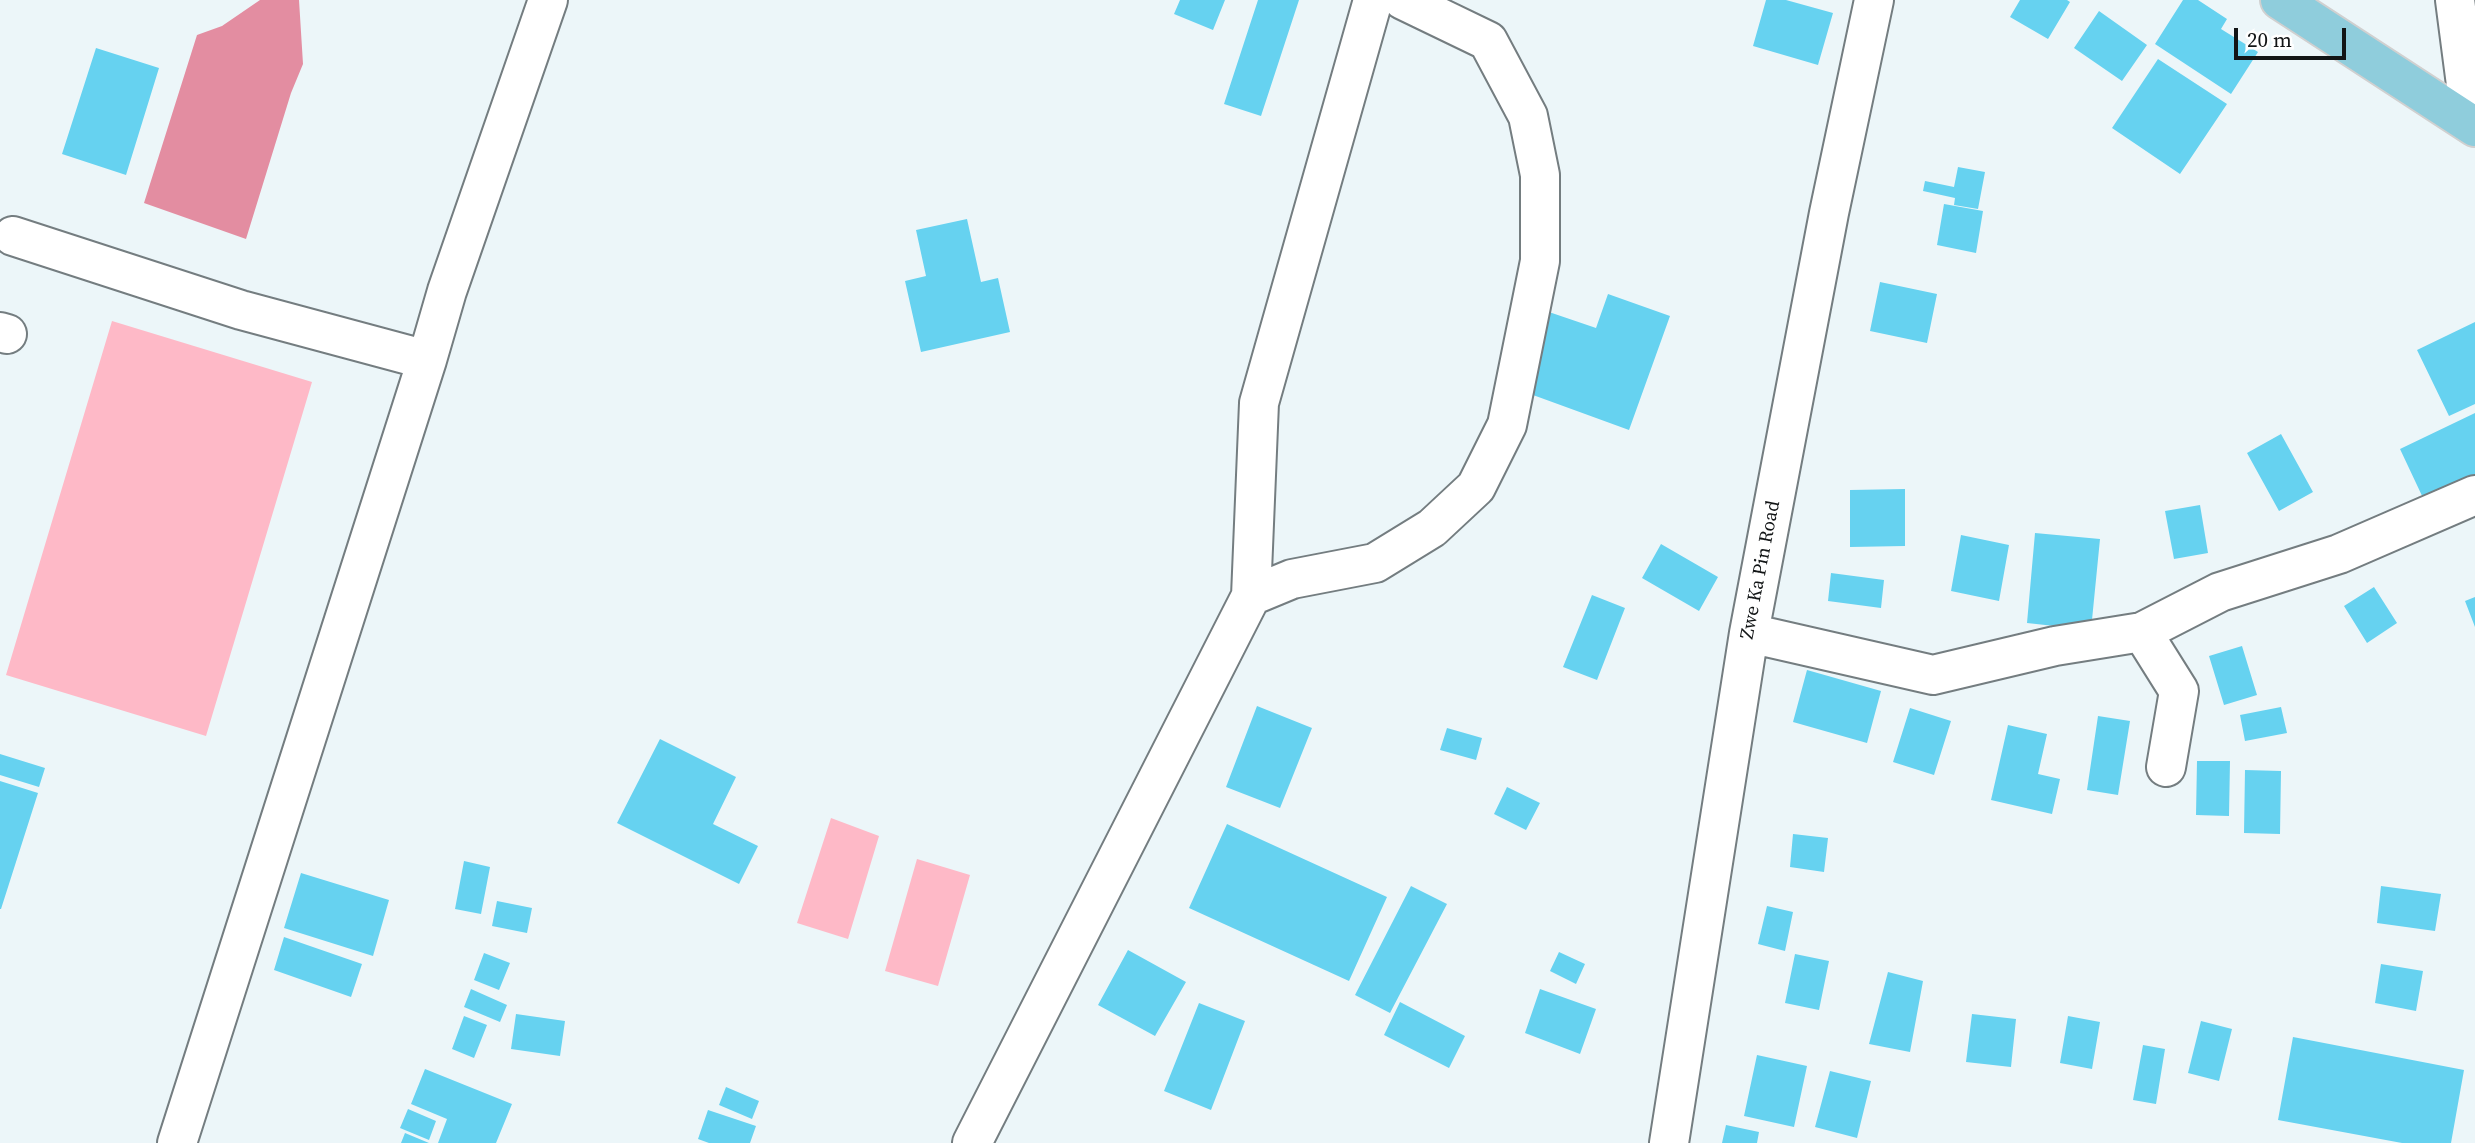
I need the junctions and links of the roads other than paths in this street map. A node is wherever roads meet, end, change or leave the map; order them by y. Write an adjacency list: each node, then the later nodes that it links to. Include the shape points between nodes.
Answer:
1 (548, 0): 9 (street)
2 (1373, 0): 11 (street, via 1259,403)
3 (1403, 0): 11 (street, via 1488,41 1528,116 1540,175 1540,261 1507,425 1476,486 1432,528 1375,563 1292,579)
4 (1874, 0): 13 (street, Zwe Ka Pin Road)
5 (2280, 0): 7 (main road)
6 (2455, 0): 7 (street)
7 (2474, 124)
8 (13, 236): 9 (street, via 241,310)
9 (427, 360): 15 (street)
10 (2475, 495): 12 (street, via 2339,554 2220,592)
11 (1251, 596): 16 (street)
12 (2142, 632): 13 (street, via 2055,646 1933,675); 14 (street, via 2179,691)
13 (1749, 633): 17 (street, Zwe Ka Pin Road)
14 (2166, 767)
15 (177, 1143)
16 (972, 1143)
17 (1670, 1143)

